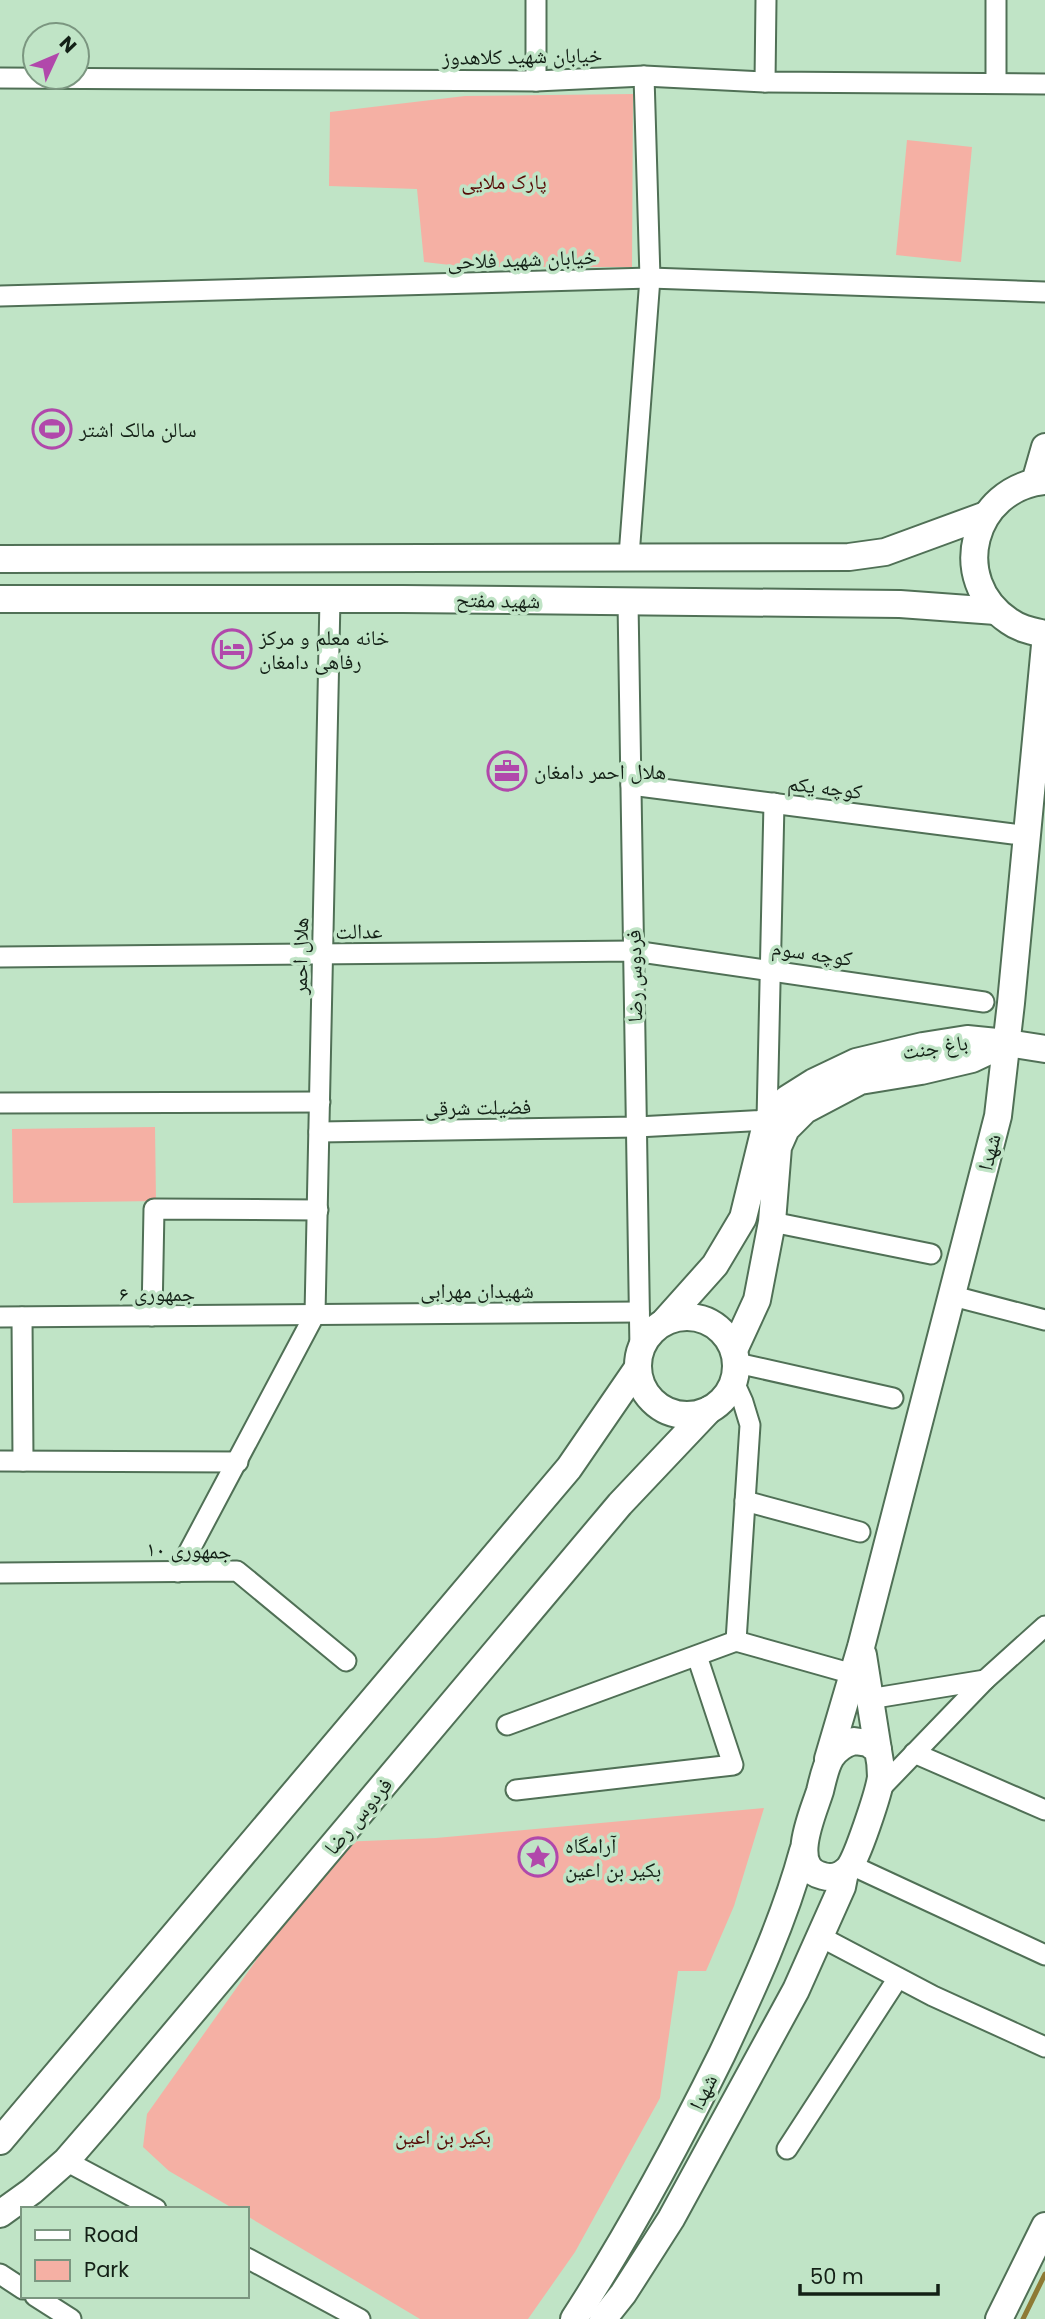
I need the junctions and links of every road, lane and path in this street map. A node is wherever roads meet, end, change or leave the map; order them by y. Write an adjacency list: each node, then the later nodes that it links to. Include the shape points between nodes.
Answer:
1 (536, 0): 6 (street)
2 (766, 0): 7 (street)
3 (996, 0): 8 (street)
4 (644, 76): 6 (street, خیابان شهید کلاهدوز); 7 (street, خیابان شهید کلاهدوز); 10 (street)
5 (0, 78): 6 (street, خیابان شهید کلاهدوز)
6 (536, 81)
7 (765, 82): 8 (street, خیابان شهید کلاهدوز)
8 (996, 83): 9 (street, خیابان شهید کلاهدوز)
9 (1045, 83)
10 (650, 278): 11 (street, خیابان شهید فلاحی); 12 (street, خیابان شهید فلاحی); 16 (street)
11 (1045, 292)
12 (0, 296)
13 (1045, 447): 14 (street)
14 (1040, 481): 15 (street, via 1007,494)
15 (986, 515): 16 (street, شهید مفتح, via 868,556); 21 (street, via 977,534 976,575)
16 (629, 556): 17 (street, شهید مفتح)
17 (0, 559)
18 (0, 599): 19 (street, شهید مفتح)
19 (330, 599): 20 (street, شهید مفتح); 28 (street, هلال احمر)
20 (628, 601): 21 (street, شهید مفتح, via 900,604); 24 (street, فردوس رضا)
21 (996, 611): 22 (street, via 1011,623)
22 (1045, 634)
23 (1045, 645): 32 (street, شهدا)
24 (631, 785): 25 (street, کوچه یکم); 27 (street, فردوس رضا)
25 (774, 803): 26 (street, کوچه یکم); 30 (street)
26 (1013, 834)
27 (634, 951): 28 (street, عدالت); 30 (street, کوچه سوم); 37 (street, فردوس رضا)
28 (323, 954): 29 (street, عدالت); 34 (street, هلال احمر)
29 (0, 957)
30 (771, 970): 31 (street, کوچه سوم); 36 (street)
31 (984, 1002)
32 (1007, 1042): 33 (street); 36 (street, باغ جنت, via 967,1039 856,1062 814,1082); 40 (street, باغ جنت, via 972,1059 860,1081 805,1110 786,1129 778,1147); 42 (street, شهدا, via 998,1116)
33 (1045, 1049)
34 (320, 1102): 35 (street); 38 (street, هلال احمر)
35 (0, 1103)
36 (767, 1120): 37 (street, فضیلت شرقی); 49 (street, via 743,1218 715,1265)
37 (636, 1127): 38 (street, فضیلت شرقی); 43 (street, فردوس رضا)
38 (319, 1132): 39 (street, هلال احمر)
39 (318, 1210): 44 (street, هلال احمر); 45 (street, via 153,1209)
40 (772, 1222): 41 (street); 51 (street, باغ جنت, via 757,1300)
41 (931, 1254)
42 (953, 1296): 48 (street); 63 (street, شهدا)
43 (639, 1312): 44 (street, شهیدان مهرابی); 50 (street, فردوس رضا)
44 (315, 1314): 45 (street, جمهوری ۶); 56 (street)
45 (152, 1316): 47 (street, جمهوری ۶)
46 (0, 1317): 47 (street, جمهوری ۶)
47 (22, 1317): 55 (street)
48 (1045, 1320)
49 (665, 1321): 50 (street, via 650,1333); 51 (street, via 698,1317 714,1324 726,1335)
50 (639, 1359): 53 (street, via 643,1388 654,1403 671,1413); 82 (street, via 569,1468)
51 (735, 1365): 52 (street); 53 (street, via 724,1399); 57 (street, via 750,1425)
52 (893, 1398)
53 (709, 1410): 84 (street, فردوس رضا, via 620,1504)
54 (0, 1461): 55 (street)
55 (23, 1461): 56 (street)
56 (238, 1462): 59 (street)
57 (745, 1501): 58 (street); 62 (street)
58 (860, 1532)
59 (178, 1572): 60 (street, جمهوری ۱۰); 65 (street, جمهوری ۱۰, via 237,1571)
60 (0, 1573)
61 (1045, 1626): 67 (street)
62 (736, 1641): 64 (street); 66 (street)
63 (861, 1647): 66 (street, شهدا); 68 (street, شهدا)
64 (696, 1656): 69 (street); 73 (street, via 733,1765)
65 (346, 1661)
66 (853, 1674): 72 (street, شهدا)
67 (985, 1680): 68 (street); 71 (street)
68 (869, 1699): 70 (street, شهدا)
69 (507, 1725)
70 (878, 1750): 72 (street, via 854,1741); 74 (street, شهدا)
71 (914, 1753): 74 (street); 75 (street)
72 (828, 1759): 76 (street, شهدا)
73 (516, 1790)
74 (878, 1791): 77 (street, شهدا)
75 (1045, 1810)
76 (803, 1851): 77 (street, via 814,1873 830,1877); 94 (street, شهدا, via 748,2000 618,2250)
77 (848, 1868): 78 (street, شهدا); 79 (street)
78 (821, 1937): 80 (street); 95 (street, شهدا, via 671,2219)
79 (1045, 1955)
80 (898, 1978): 81 (street); 83 (street)
81 (1045, 2047)
82 (0, 2141)
83 (788, 2149)
84 (66, 2161): 85 (street); 86 (street, فردوس رضا)
85 (152, 2207)
86 (0, 2214)
87 (1045, 2226): 96 (street)
88 (248, 2259): 93 (street)
89 (0, 2274): 90 (street)
90 (21, 2288)
91 (38, 2298): 92 (street)
92 (71, 2319)
93 (360, 2319)
94 (574, 2319)
95 (603, 2319)
96 (999, 2319)

